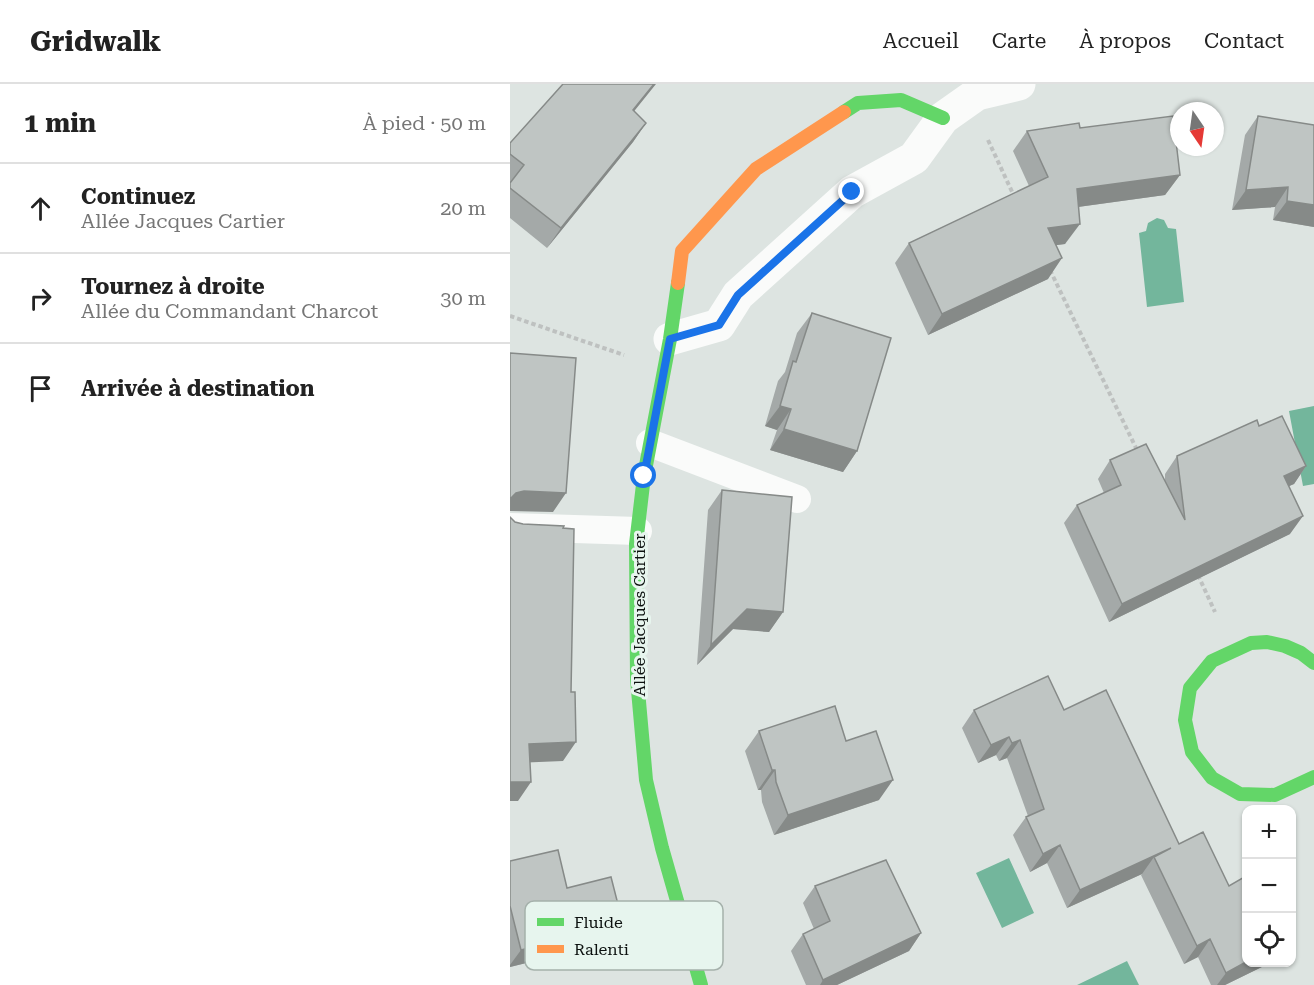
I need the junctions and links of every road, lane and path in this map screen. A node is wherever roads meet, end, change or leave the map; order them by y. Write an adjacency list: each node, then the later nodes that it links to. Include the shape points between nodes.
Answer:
1 (1019, 84): 3 (street, via 977,94)
2 (898, 92): 3 (street, Allée Jacques Cartier); 7 (street, Allée Jacques Cartier, via 858,103 756,170 682,250)
3 (955, 109): 4 (path); 7 (street, via 914,158 852,192 738,295 719,325)
4 (1015, 196)
5 (1046, 261): 9 (path)
6 (510, 316): 7 (path)
7 (667, 354): 8 (street, Allée Jacques Cartier)
8 (650, 443): 10 (lane); 12 (street, Allée Jacques Cartier)
9 (1139, 454)
10 (797, 499)
11 (510, 527): 12 (lane)
12 (638, 531): 17 (street, Allée Jacques Cartier, via 638,679 646,780)
13 (1196, 572): 14 (path)
14 (1233, 648): 15 (street, via 1259,642 1285,646); 16 (street, via 1211,660 1195,680 1185,703 1184,727 1191,751 1204,772 1225,788 1248,796 1273,796 1297,789)
15 (1314, 663)
16 (1314, 777)
17 (677, 901)
18 (697, 970): 19 (street, Allée Jacques Cartier)
19 (701, 985)

